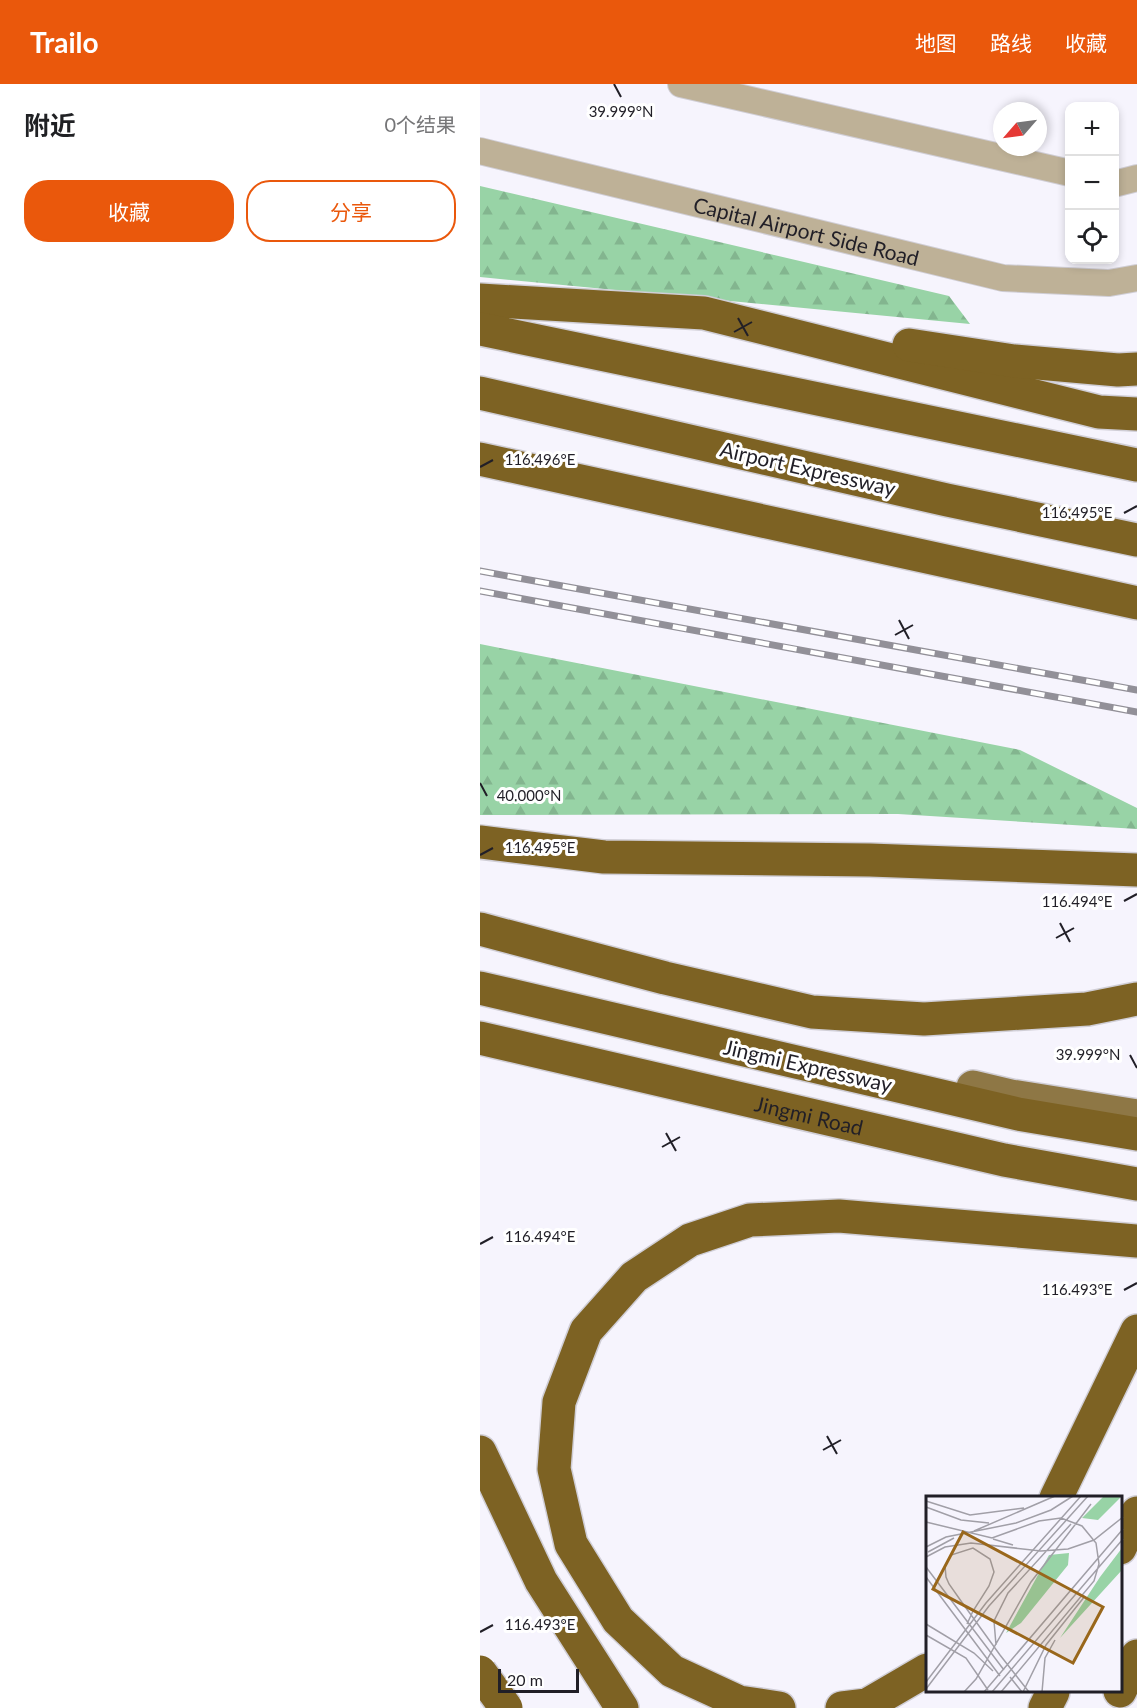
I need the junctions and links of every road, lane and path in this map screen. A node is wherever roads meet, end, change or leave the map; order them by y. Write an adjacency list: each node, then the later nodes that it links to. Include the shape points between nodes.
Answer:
1 (681, 84): 3 (street)
2 (480, 151): 6 (street, Capital Airport Side Road, via 1004,278 1109,283)
3 (1065, 172)
4 (1137, 178): 5 (street)
5 (1119, 183)
6 (1137, 278)
7 (480, 300): 8 (highway)
8 (704, 313): 10 (highway, via 1014,361); 12 (highway, via 1099,412)
9 (480, 329): 14 (highway)
10 (1137, 369)
11 (480, 393): 15 (highway, Airport Expressway)
12 (1137, 414)
13 (480, 459): 16 (highway)
14 (1137, 465)
15 (1137, 540)
16 (1137, 603)
17 (480, 842): 18 (highway, via 604,857 870,860)
18 (1137, 870)
19 (480, 929): 22 (highway, via 812,1012 924,1019 1088,1009)
20 (480, 972): 24 (main road, via 607,1005 1011,1096)
21 (480, 988): 25 (highway, Jingmi Expressway, via 1018,1114)
22 (1137, 999)
23 (480, 1038): 26 (highway, via 1004,1160); 27 (main road, Jingmi Road)
24 (1137, 1116)
25 (1137, 1134)
26 (1137, 1184)
27 (1137, 1194)
28 (1137, 1241): 43 (highway, via 839,1216 750,1220 690,1240 633,1277 586,1331 559,1402 554,1469 571,1544 618,1620 672,1671 739,1702)
29 (1137, 1332): 31 (highway)
30 (480, 1452): 42 (highway, via 540,1581)
31 (1057, 1496)
32 (1137, 1513): 33 (highway)
33 (1122, 1544)
34 (1137, 1656): 37 (highway)
35 (926, 1671): 44 (highway, via 867,1705)
36 (480, 1672): 40 (highway, bridge); 41 (highway)
37 (1122, 1687)
38 (1052, 1693): 45 (highway)
39 (1119, 1693): 46 (highway)
40 (506, 1708)
41 (521, 1708)
42 (622, 1708)
43 (779, 1708)
44 (842, 1708)
45 (1045, 1708)
46 (1113, 1708)

